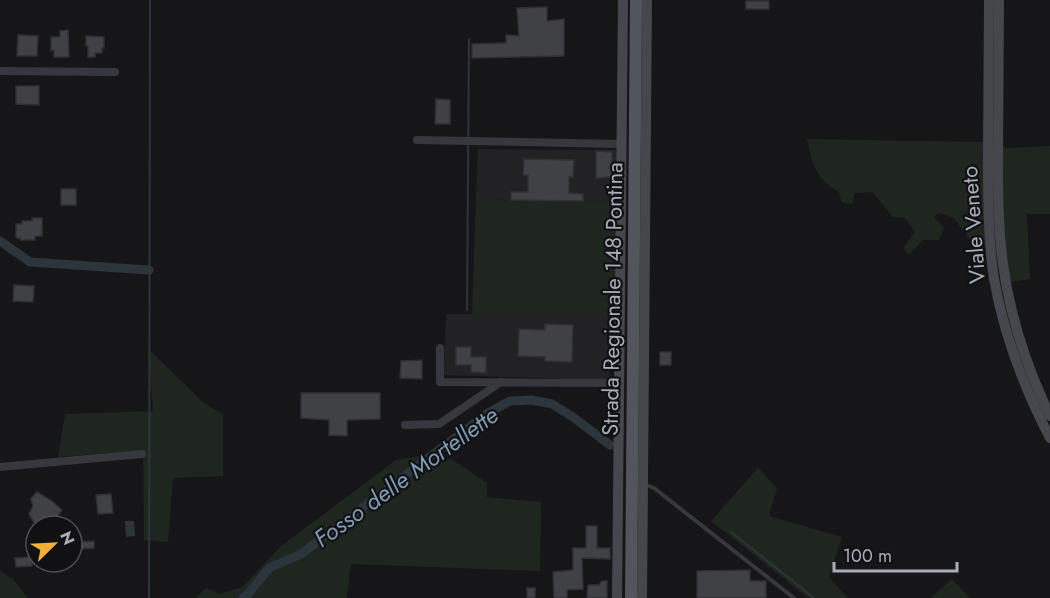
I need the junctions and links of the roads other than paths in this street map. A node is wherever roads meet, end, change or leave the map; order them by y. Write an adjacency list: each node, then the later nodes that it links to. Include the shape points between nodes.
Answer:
1 (623, 0): 9 (street)
2 (636, 0): 20 (main road, Strada Regionale 148 Pontina)
3 (647, 0): 18 (street)
4 (989, 0): 15 (street, Viale Veneto, via 988,172 993,271 1015,357)
5 (999, 0): 13 (street, Viale Veneto, via 998,176 1003,265 1019,337)
6 (0, 71): 7 (street)
7 (115, 72)
8 (417, 140): 9 (street)
9 (622, 144): 12 (street)
10 (440, 348): 11 (street, via 440,382)
11 (502, 381): 12 (street); 14 (street, via 439,424)
12 (620, 383): 19 (street)
13 (1050, 416)
14 (405, 425)
15 (1050, 438)
16 (142, 454): 17 (street)
17 (0, 467)
18 (642, 484): 21 (street); 22 (lane, via 654,488)
19 (617, 598)
20 (631, 598)
21 (642, 598)
22 (794, 598)

